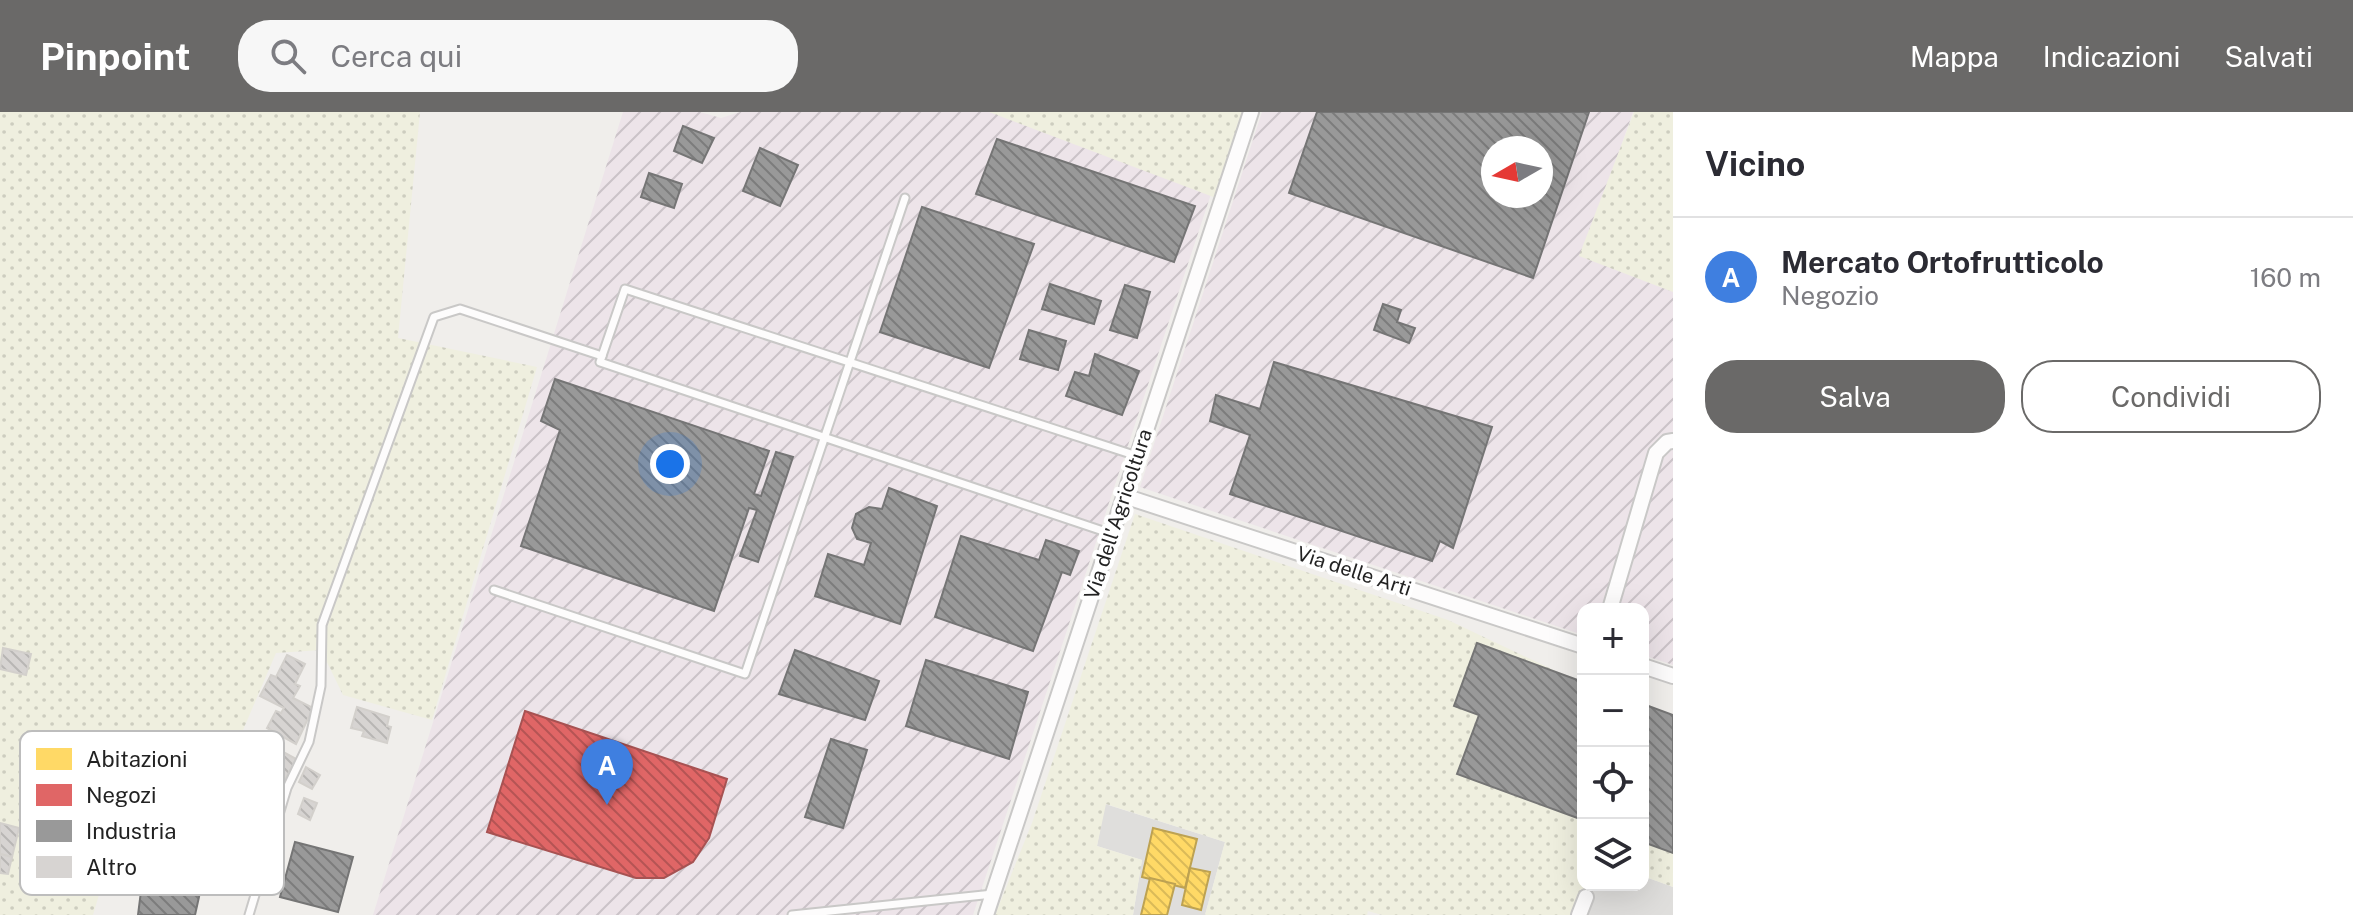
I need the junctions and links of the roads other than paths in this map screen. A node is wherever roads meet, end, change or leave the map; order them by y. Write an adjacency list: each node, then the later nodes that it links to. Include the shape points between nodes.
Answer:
1 (1251, 112): 7 (street, Via dell'Agricoltura)
2 (905, 198): 4 (lane)
3 (602, 356): 4 (lane, via 625,289); 5 (lane, via 600,362); 15 (lane, via 460,309 434,317 322,625 321,686 309,742)
4 (848, 362): 5 (lane); 7 (lane)
5 (823, 437): 9 (lane); 10 (lane, via 745,674)
6 (1673, 441): 11 (street, via 1656,453)
7 (1137, 456): 8 (street, Via dell'Agricoltura)
8 (1124, 496): 9 (street, Via dell'Agricoltura); 12 (street, Via delle Arti)
9 (1112, 534): 16 (street, Via dell'Agricoltura)
10 (494, 590)
11 (1612, 603)
12 (1577, 644)
13 (1649, 668): 14 (street)
14 (1673, 676)
15 (284, 798)
16 (993, 894): 20 (lane); 21 (street, Via dell'Agricoltura)
17 (255, 895): 19 (lane)
18 (1586, 897): 22 (street)
19 (249, 915)
20 (792, 915)
21 (986, 915)
22 (1579, 915)

